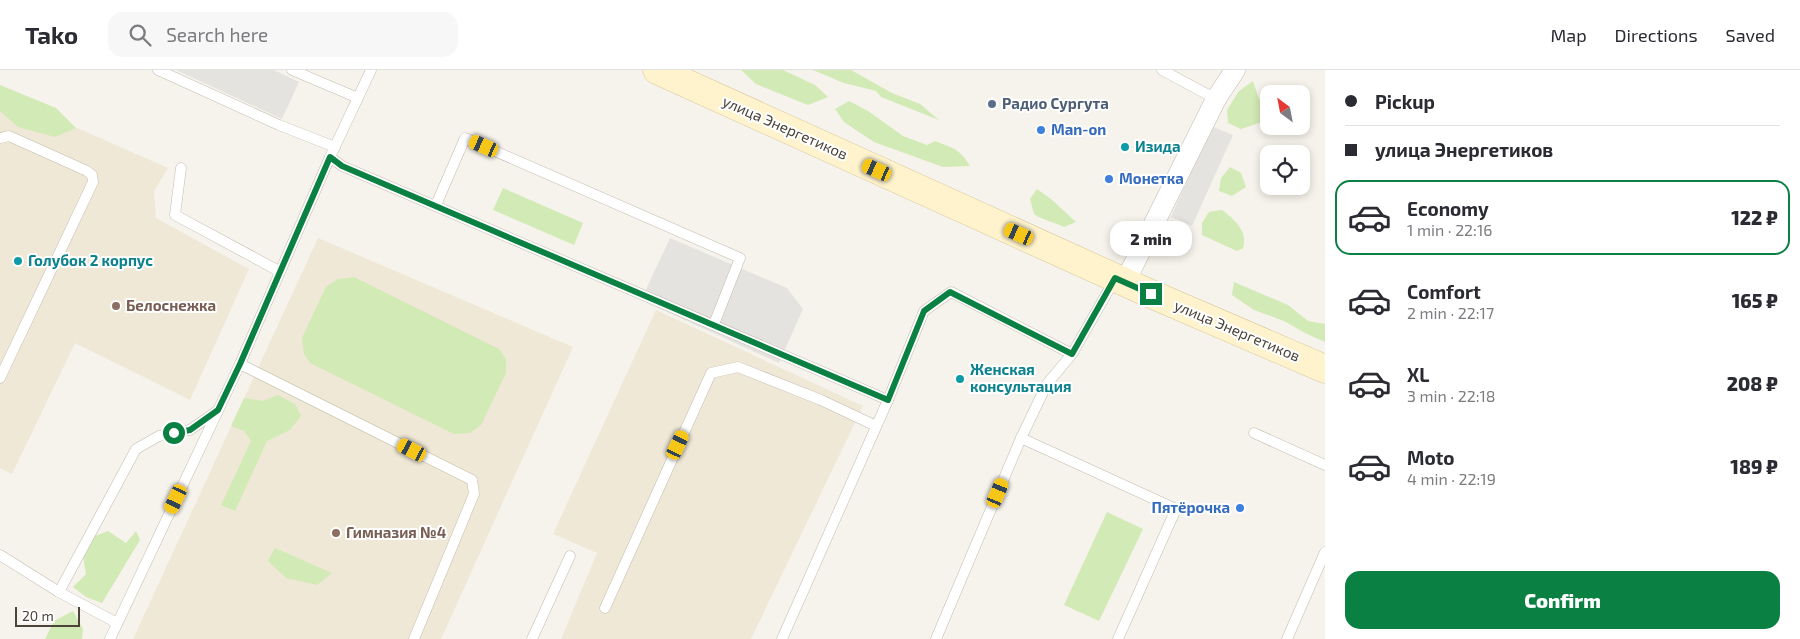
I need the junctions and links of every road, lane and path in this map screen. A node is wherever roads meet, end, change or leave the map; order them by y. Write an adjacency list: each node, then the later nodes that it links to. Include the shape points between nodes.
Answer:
1 (158, 70): 10 (lane)
2 (292, 70): 7 (lane)
3 (371, 70): 7 (lane)
4 (656, 70): 14 (main road, улица Энергетиков)
5 (1162, 70): 8 (lane)
6 (1233, 71): 8 (street)
7 (358, 98): 10 (lane)
8 (1216, 98): 14 (street)
9 (0, 138): 19 (lane, via 9,136 92,175 92,182)
10 (332, 152): 12 (lane, via 342,166); 13 (lane)
11 (182, 168): 13 (lane, via 174,215)
12 (436, 204): 15 (lane); 15 (lane, via 465,138 740,258)
13 (279, 272): 17 (lane)
14 (1120, 280): 16 (lane); 18 (main road, улица Энергетиков)
15 (714, 324): 20 (lane)
16 (1072, 354): 20 (lane, via 950,292 924,311); 24 (lane, via 1047,384)
17 (240, 364): 21 (lane); 34 (lane, via 472,480 474,494)
18 (1325, 369)
19 (0, 378)
20 (888, 400): 22 (lane)
21 (218, 410): 30 (lane, via 190,430 159,436 136,448); 32 (lane)
22 (876, 426): 31 (lane, via 738,367 711,373); 36 (lane)
23 (1254, 433): 25 (lane)
24 (1021, 438): 37 (lane); 38 (lane, via 1176,509)
25 (1325, 465)
26 (1325, 552): 29 (lane)
27 (0, 555): 30 (lane)
28 (570, 556): 35 (lane)
29 (1321, 573): 39 (lane)
30 (59, 592): 32 (lane)
31 (604, 608)
32 (117, 623): 33 (lane)
33 (110, 639)
34 (414, 639)
35 (532, 639)
36 (782, 639)
37 (936, 639)
38 (1118, 639)
39 (1287, 639)

